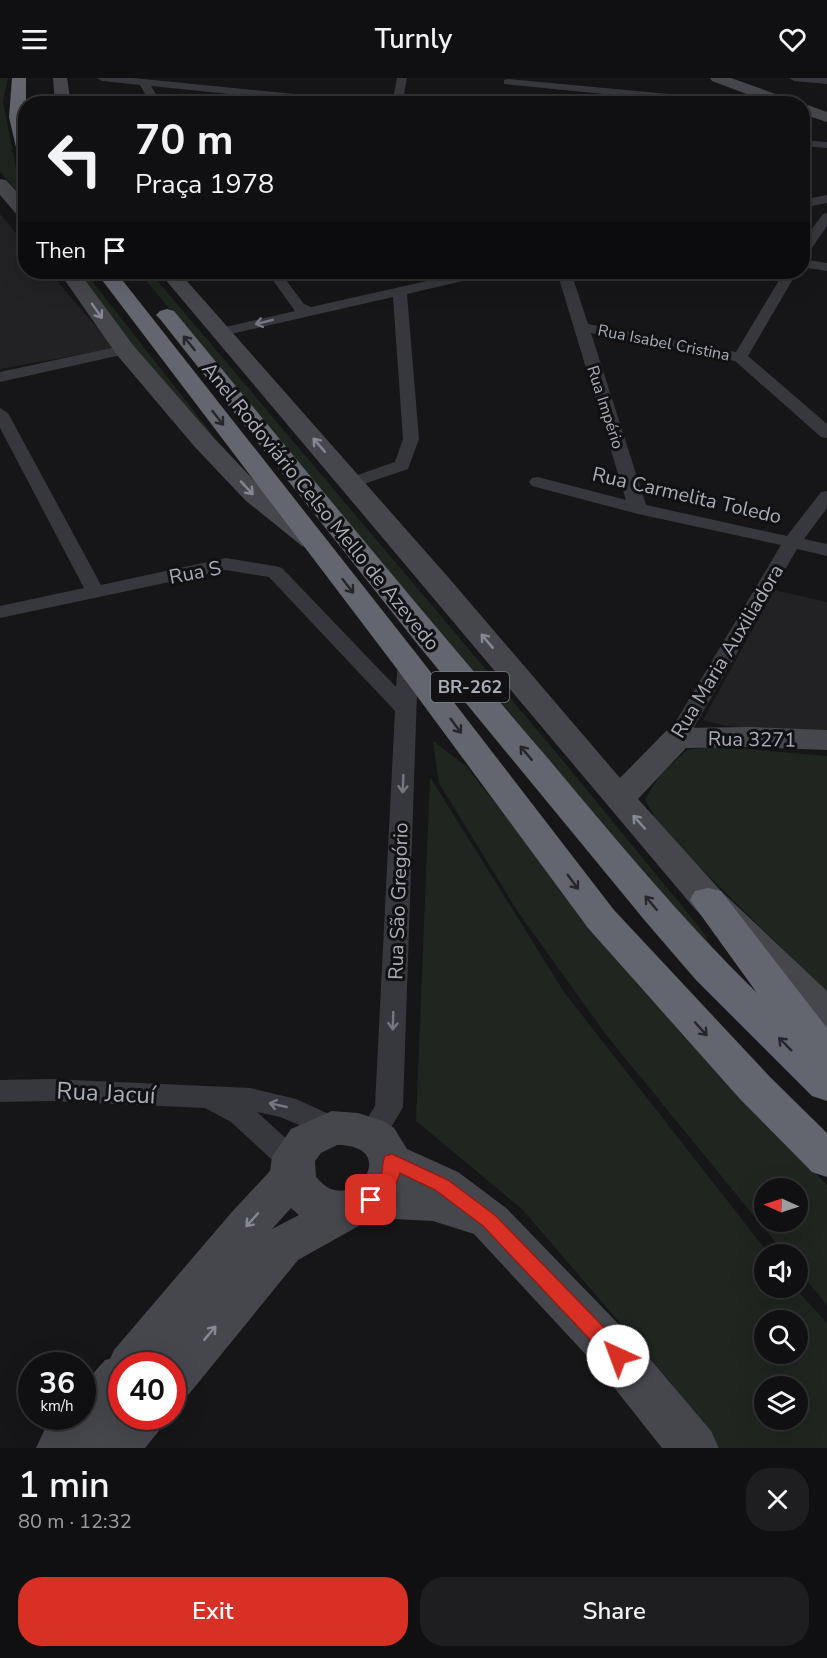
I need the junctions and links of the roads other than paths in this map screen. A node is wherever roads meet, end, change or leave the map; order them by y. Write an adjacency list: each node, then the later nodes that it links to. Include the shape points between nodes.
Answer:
1 (19, 78): 19 (highway, via 15,100)
2 (60, 78): 11 (main road)
3 (109, 78): 8 (street)
4 (402, 78): 14 (street)
5 (717, 78): 16 (main road)
6 (794, 78): 7 (street)
7 (827, 81)
8 (143, 82): 10 (street); 12 (street)
9 (508, 84): 15 (street)
10 (264, 94): 13 (street)
11 (62, 96)
12 (152, 96)
13 (284, 96)
14 (399, 96)
15 (650, 96)
16 (768, 96)
17 (810, 111): 18 (main road)
18 (827, 117)
19 (18, 125)
20 (810, 144): 21 (street)
21 (825, 145): 22 (street)
22 (810, 148)
23 (0, 184): 26 (main road)
24 (827, 199): 25 (street)
25 (810, 202)
26 (18, 204)
27 (827, 218): 28 (street)
28 (810, 241)
29 (810, 264): 30 (street)
30 (827, 267)
31 (74, 279): 45 (main road, Anel Rodoviário Celso Mello de Azevedo, one-way to 45)
32 (110, 279): 54 (highway, Anel Rodoviário Celso Mello de Azevedo / BR-262, one-way to 54)
33 (137, 279): 67 (highway, Anel Rodoviário Celso Mello de Azevedo / BR-262, one-way to 33, via 710,970 659,913 430,640)
34 (175, 279): 44 (main road, Anel Rodoviário Celso Mello de Azevedo)
35 (278, 279): 42 (street)
36 (428, 279): 40 (street)
37 (451, 279): 40 (street)
38 (566, 279): 43 (street, Rua Império)
39 (786, 279): 46 (street)
40 (432, 283): 41 (street)
41 (400, 291): 42 (street); 51 (street, via 411,439 402,465)
42 (306, 311): 44 (street, one-way to 44)
43 (580, 327): 46 (street, Rua Isabel Cristina); 53 (street, Rua Império)
44 (222, 332): 51 (main road, Anel Rodoviário Celso Mello de Azevedo, one-way to 44)
45 (125, 350): 47 (street); 54 (main road, Anel Rodoviário Celso Mello de Azevedo, one-way to 54, via 254,495)
46 (740, 357): 49 (street, Rua Isabel Cristina)
47 (0, 377)
48 (0, 413): 57 (street)
49 (827, 433)
50 (538, 482): 53 (street, Rua Carmelita Toledo)
51 (352, 483): 63 (main road, Anel Rodoviário Celso Mello de Azevedo, one-way to 51)
52 (827, 496): 55 (street, Rua Maria Auxiliadora)
53 (638, 509): 55 (street, Rua Carmelita Toledo)
54 (312, 540): 59 (highway, Anel Rodoviário Celso Mello de Azevedo / BR-262, one-way to 59)
55 (792, 543): 56 (street, Rua Carmelita Toledo); 61 (street, Rua Maria Auxiliadora)
56 (827, 550)
57 (96, 593): 58 (street, Rua S); 60 (street, Rua S, via 226,564 275,572)
58 (0, 612)
59 (408, 663): 60 (street, Rua São Gregório); 71 (highway, Anel Rodoviário Celso Mello de Azevedo / BR-262, one-way to 71, via 601,919 755,1088)
60 (406, 711): 70 (street, Rua São Gregório, one-way to 70, via 389,1107)
61 (677, 738): 62 (main road, Rua 3271); 63 (main road, Rua Maria Auxiliadora)
62 (827, 740)
63 (619, 799): 64 (main road, Anel Rodoviário Celso Mello de Azevedo, one-way to 63)
64 (708, 900): 65 (main road, Anel Rodoviário Celso Mello de Azevedo); 66 (highway)
65 (827, 1014)
66 (827, 1057)
67 (827, 1085)
68 (0, 1091): 69 (street, Rua Jacuí)
69 (212, 1099): 70 (street, Rua Jacuí, one-way to 69, via 286,1107); 72 (street, Rua Jacuí, via 241,1113)
70 (365, 1141): 72 (main road, via 306,1140 297,1149); 73 (main road, via 391,1176 384,1189); 74 (main road, Rua Jacuí, via 442,1185)
71 (827, 1160)
72 (292, 1169): 73 (main road, via 297,1189 308,1199 329,1207); 75 (main road, one-way to 75)
73 (362, 1204): 74 (main road, Rua Jacuí, via 433,1203); 76 (main road, one-way to 73, via 282,1246)
74 (490, 1221): 81 (main road, Rua Jacuí, via 618,1356)
75 (142, 1352)
76 (186, 1361)
77 (108, 1393): 79 (main road)
78 (129, 1430): 80 (main road)
79 (62, 1448)
80 (114, 1448)
81 (693, 1448)

